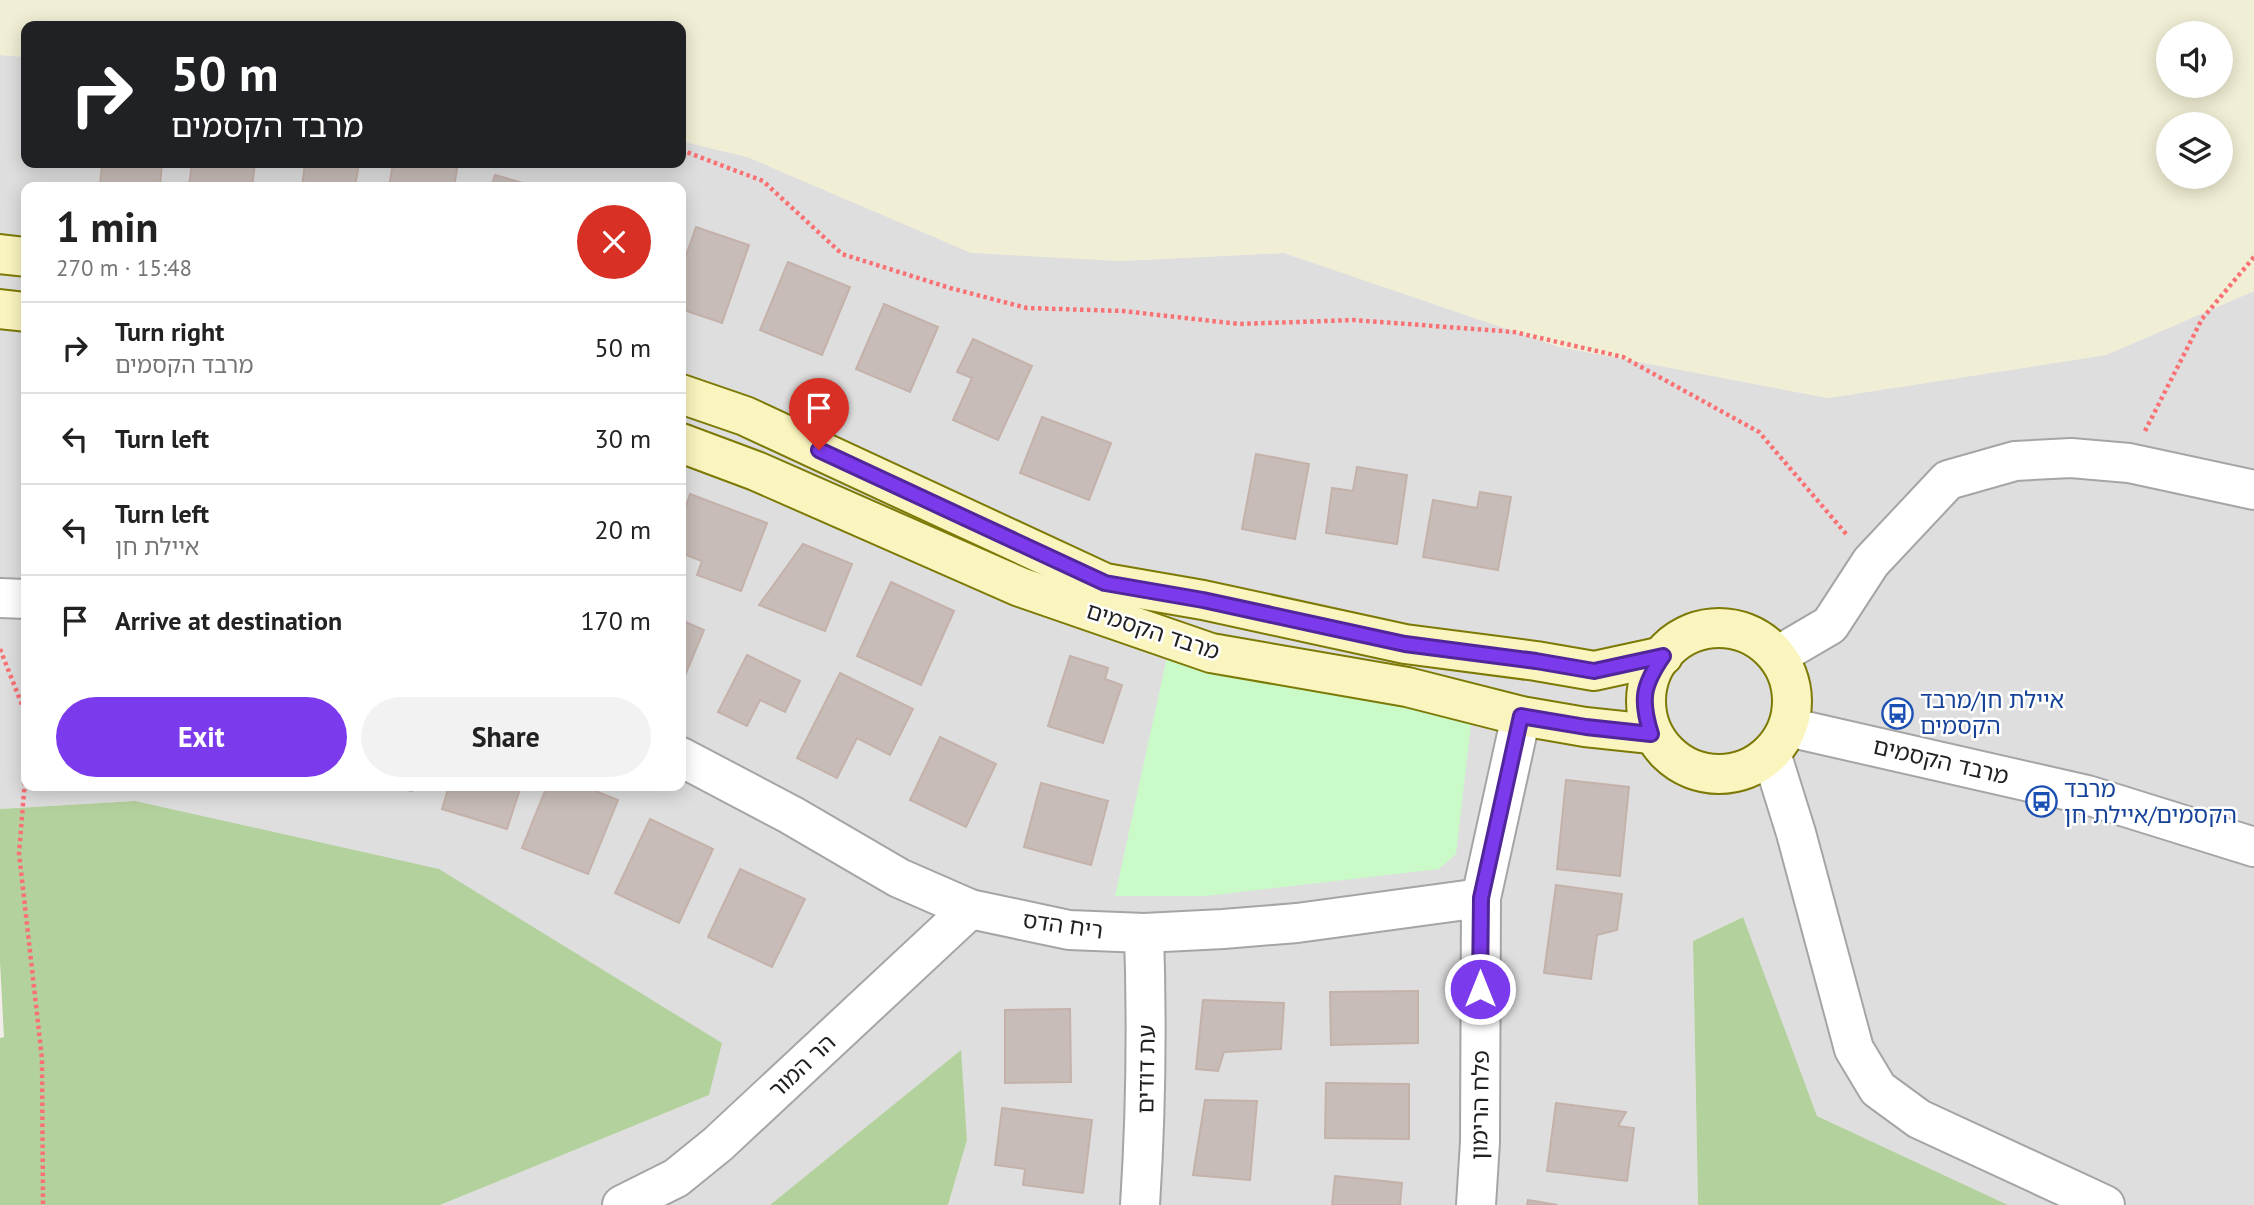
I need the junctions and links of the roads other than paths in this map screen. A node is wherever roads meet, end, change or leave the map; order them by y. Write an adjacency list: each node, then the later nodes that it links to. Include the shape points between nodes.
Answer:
1 (0, 254): 2 (street)
2 (21, 256)
3 (0, 309): 4 (street)
4 (21, 311)
5 (686, 396): 10 (street, via 746,416 1105,583 1405,644 1594,671)
6 (686, 445): 12 (street, מרבד הקסמים, via 1020,587 1211,653 1407,687)
7 (2254, 490): 11 (street, via 2129,463 2071,458 2015,461 1948,480 1871,562 1830,625)
8 (0, 598): 9 (street)
9 (21, 598)
10 (1663, 656): 11 (street, via 1678,639 1701,629 1734,629 1758,638); 13 (street, via 1648,679 1644,704)
11 (1777, 656): 14 (street, via 1793,702)
12 (1521, 716): 13 (street, מרבד הקסמים); 17 (street, פלח הרימון)
13 (1651, 734): 14 (street, via 1680,764 1704,773 1730,774 1750,768)
14 (1779, 740): 16 (street, מרבד הקסמים, via 2087,795); 23 (street, via 1796,833 1853,1049 1878,1089 1919,1119)
15 (686, 760): 18 (street, ריח הדס, via 899,878)
16 (2254, 846)
17 (1481, 898): 19 (street, ריח הדס, via 1297,923); 22 (street, פלח הרימון)
18 (970, 909): 19 (street, ריח הדס, via 1069,930); 20 (street, הר המור, via 718,1144 676,1178)
19 (1144, 933): 21 (street, עת דודים, via 1146,1124)
20 (622, 1205)
21 (1140, 1205)
22 (1476, 1205)
23 (2105, 1205)

